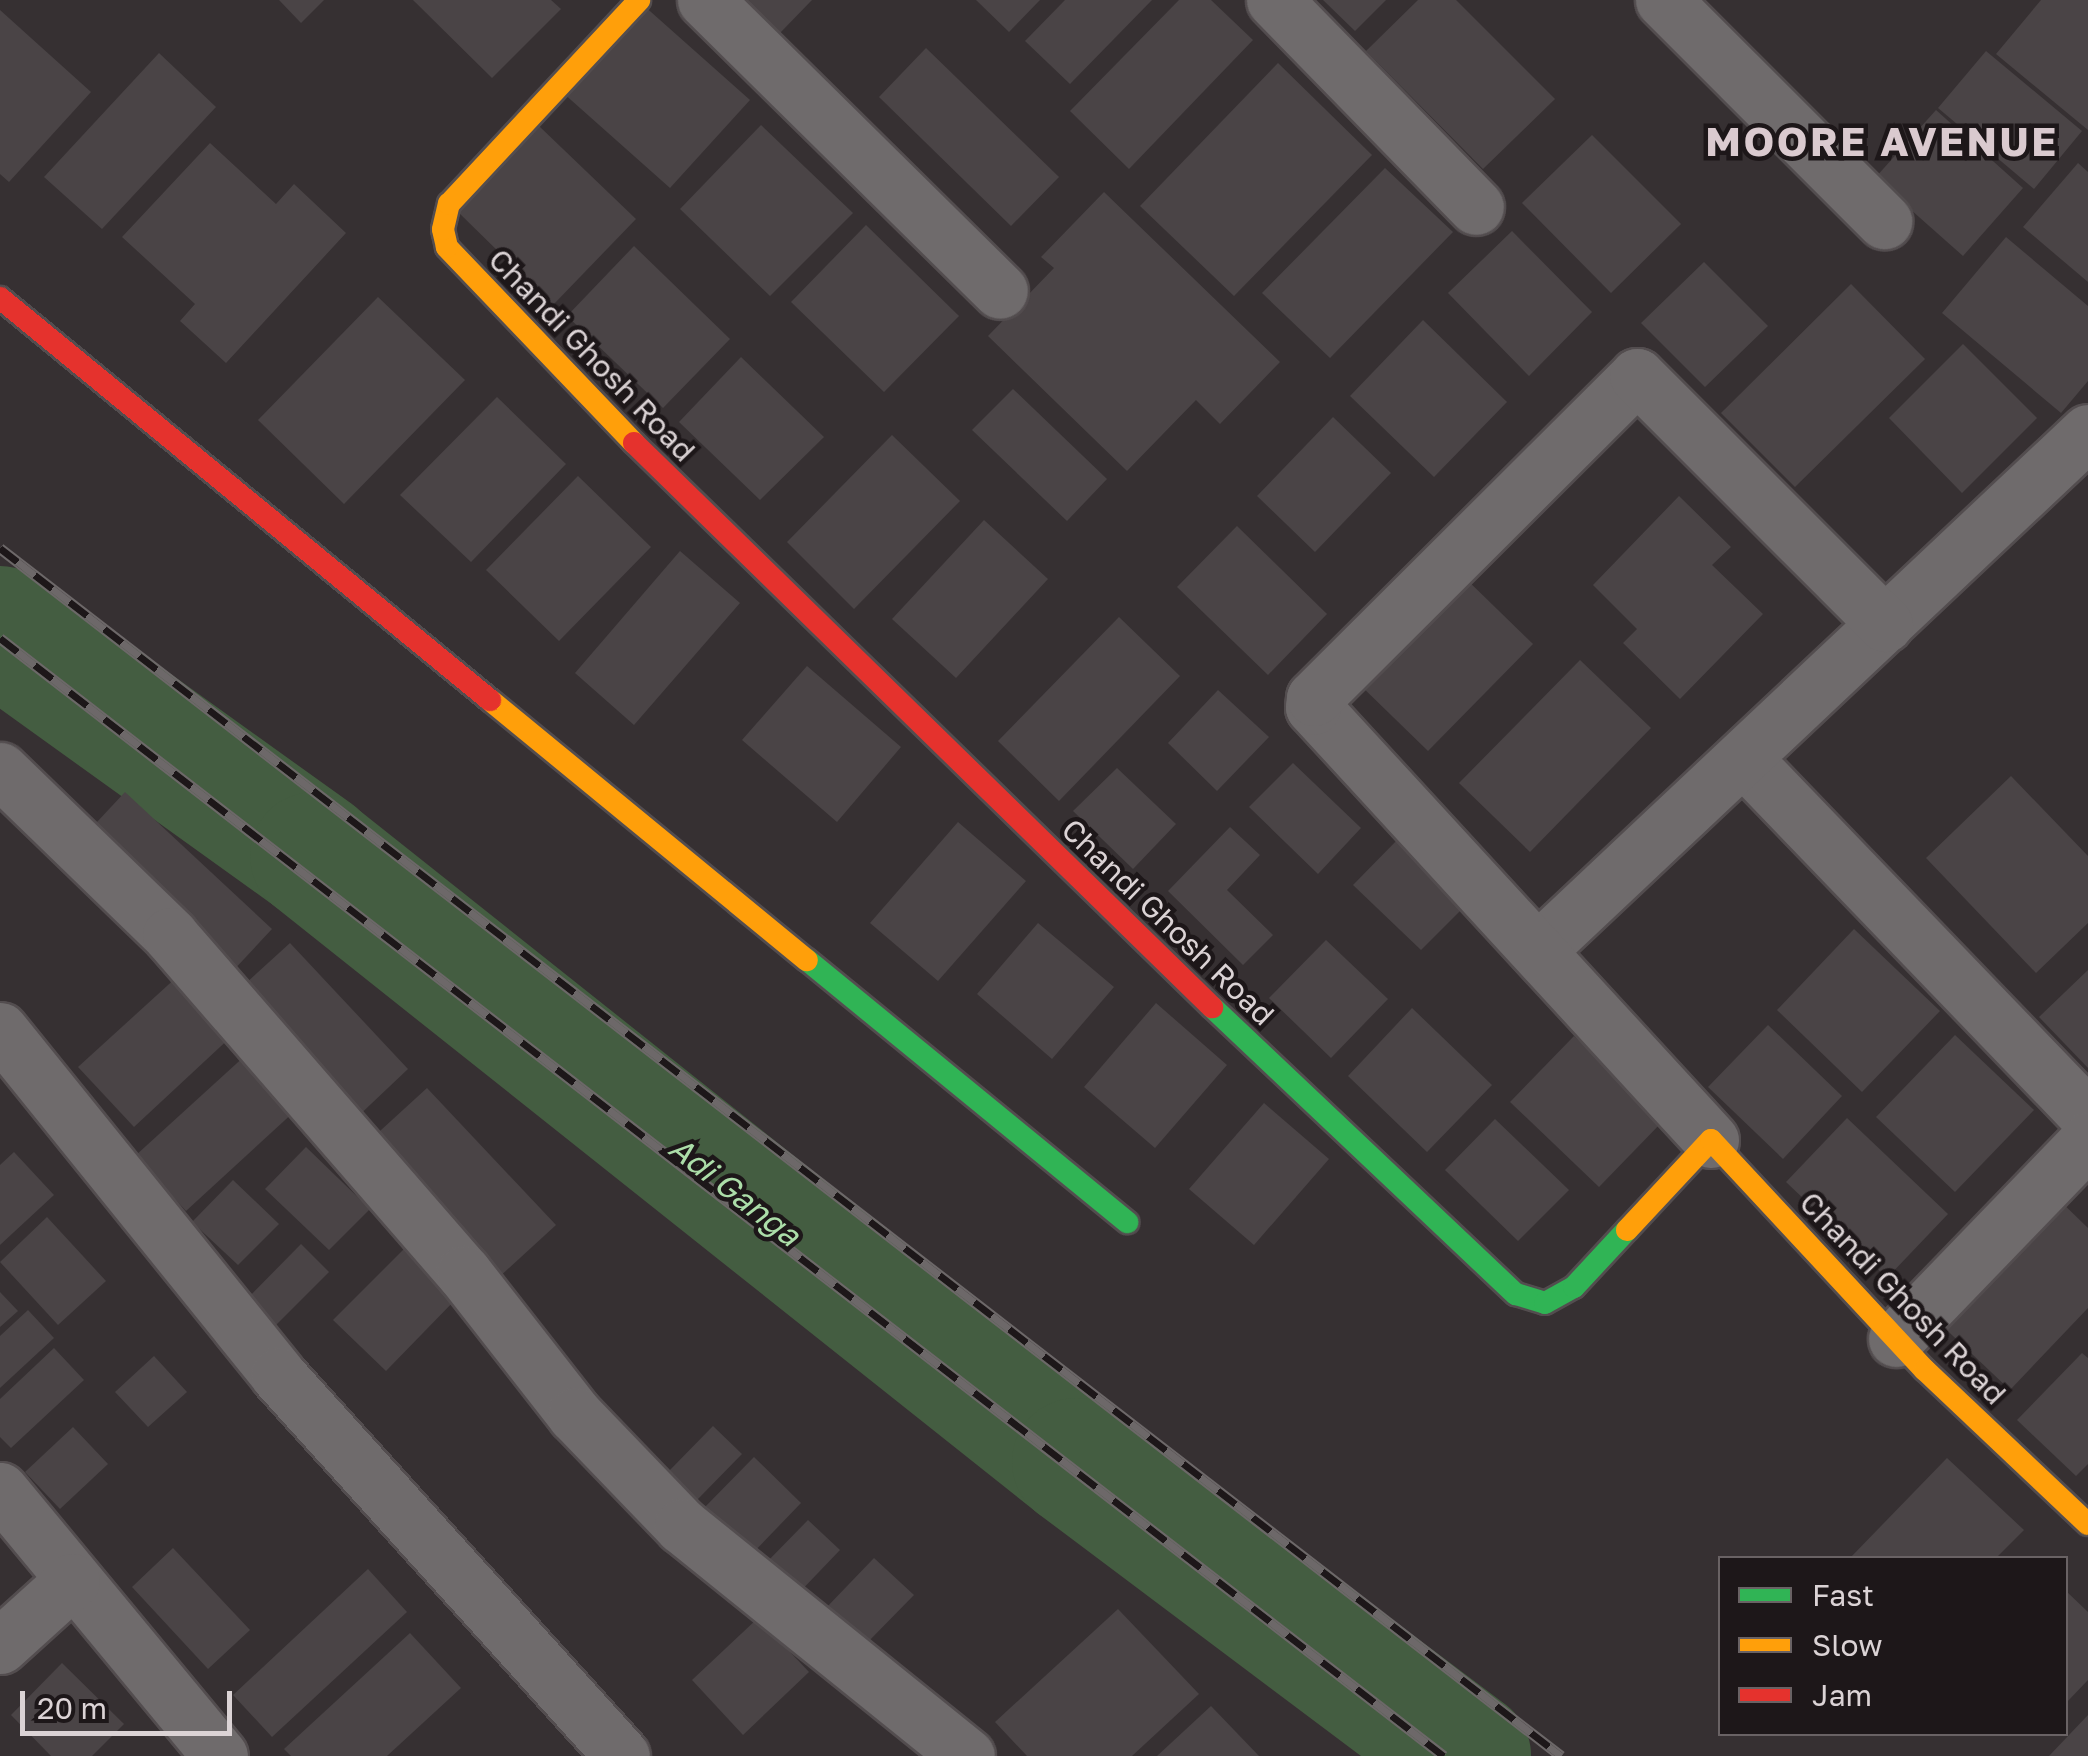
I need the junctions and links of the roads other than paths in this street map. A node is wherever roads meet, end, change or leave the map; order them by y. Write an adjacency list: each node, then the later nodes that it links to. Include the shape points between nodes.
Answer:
1 (639, 0): 16 (street, Chandi Ghosh Road, via 448,204 443,228 447,247 574,384 1121,922 1516,1294 1545,1303 1574,1287)
2 (705, 0): 7 (street)
3 (1274, 0): 5 (street)
4 (1663, 0): 6 (street)
5 (1476, 207)
6 (1884, 220)
7 (1000, 290)
8 (0, 298): 18 (street)
9 (2088, 432): 10 (street)
10 (1885, 624): 11 (street); 13 (street, via 1644,378 1631,378 1312,703)
11 (1743, 758): 13 (street); 15 (street)
12 (0, 770): 26 (street, via 194,961 464,1273 575,1415 682,1526)
13 (1539, 949): 16 (street)
14 (0, 1030): 25 (street, via 278,1375)
15 (2088, 1117)
16 (1710, 1140): 19 (street, Chandi Ghosh Road)
17 (2088, 1140): 19 (street)
18 (1127, 1222)
19 (1896, 1339): 21 (street, Chandi Ghosh Road)
20 (0, 1490): 22 (street)
21 (2088, 1524)
22 (72, 1581): 23 (street); 24 (street)
23 (0, 1646)
24 (220, 1756)
25 (622, 1756)
26 (967, 1756)

